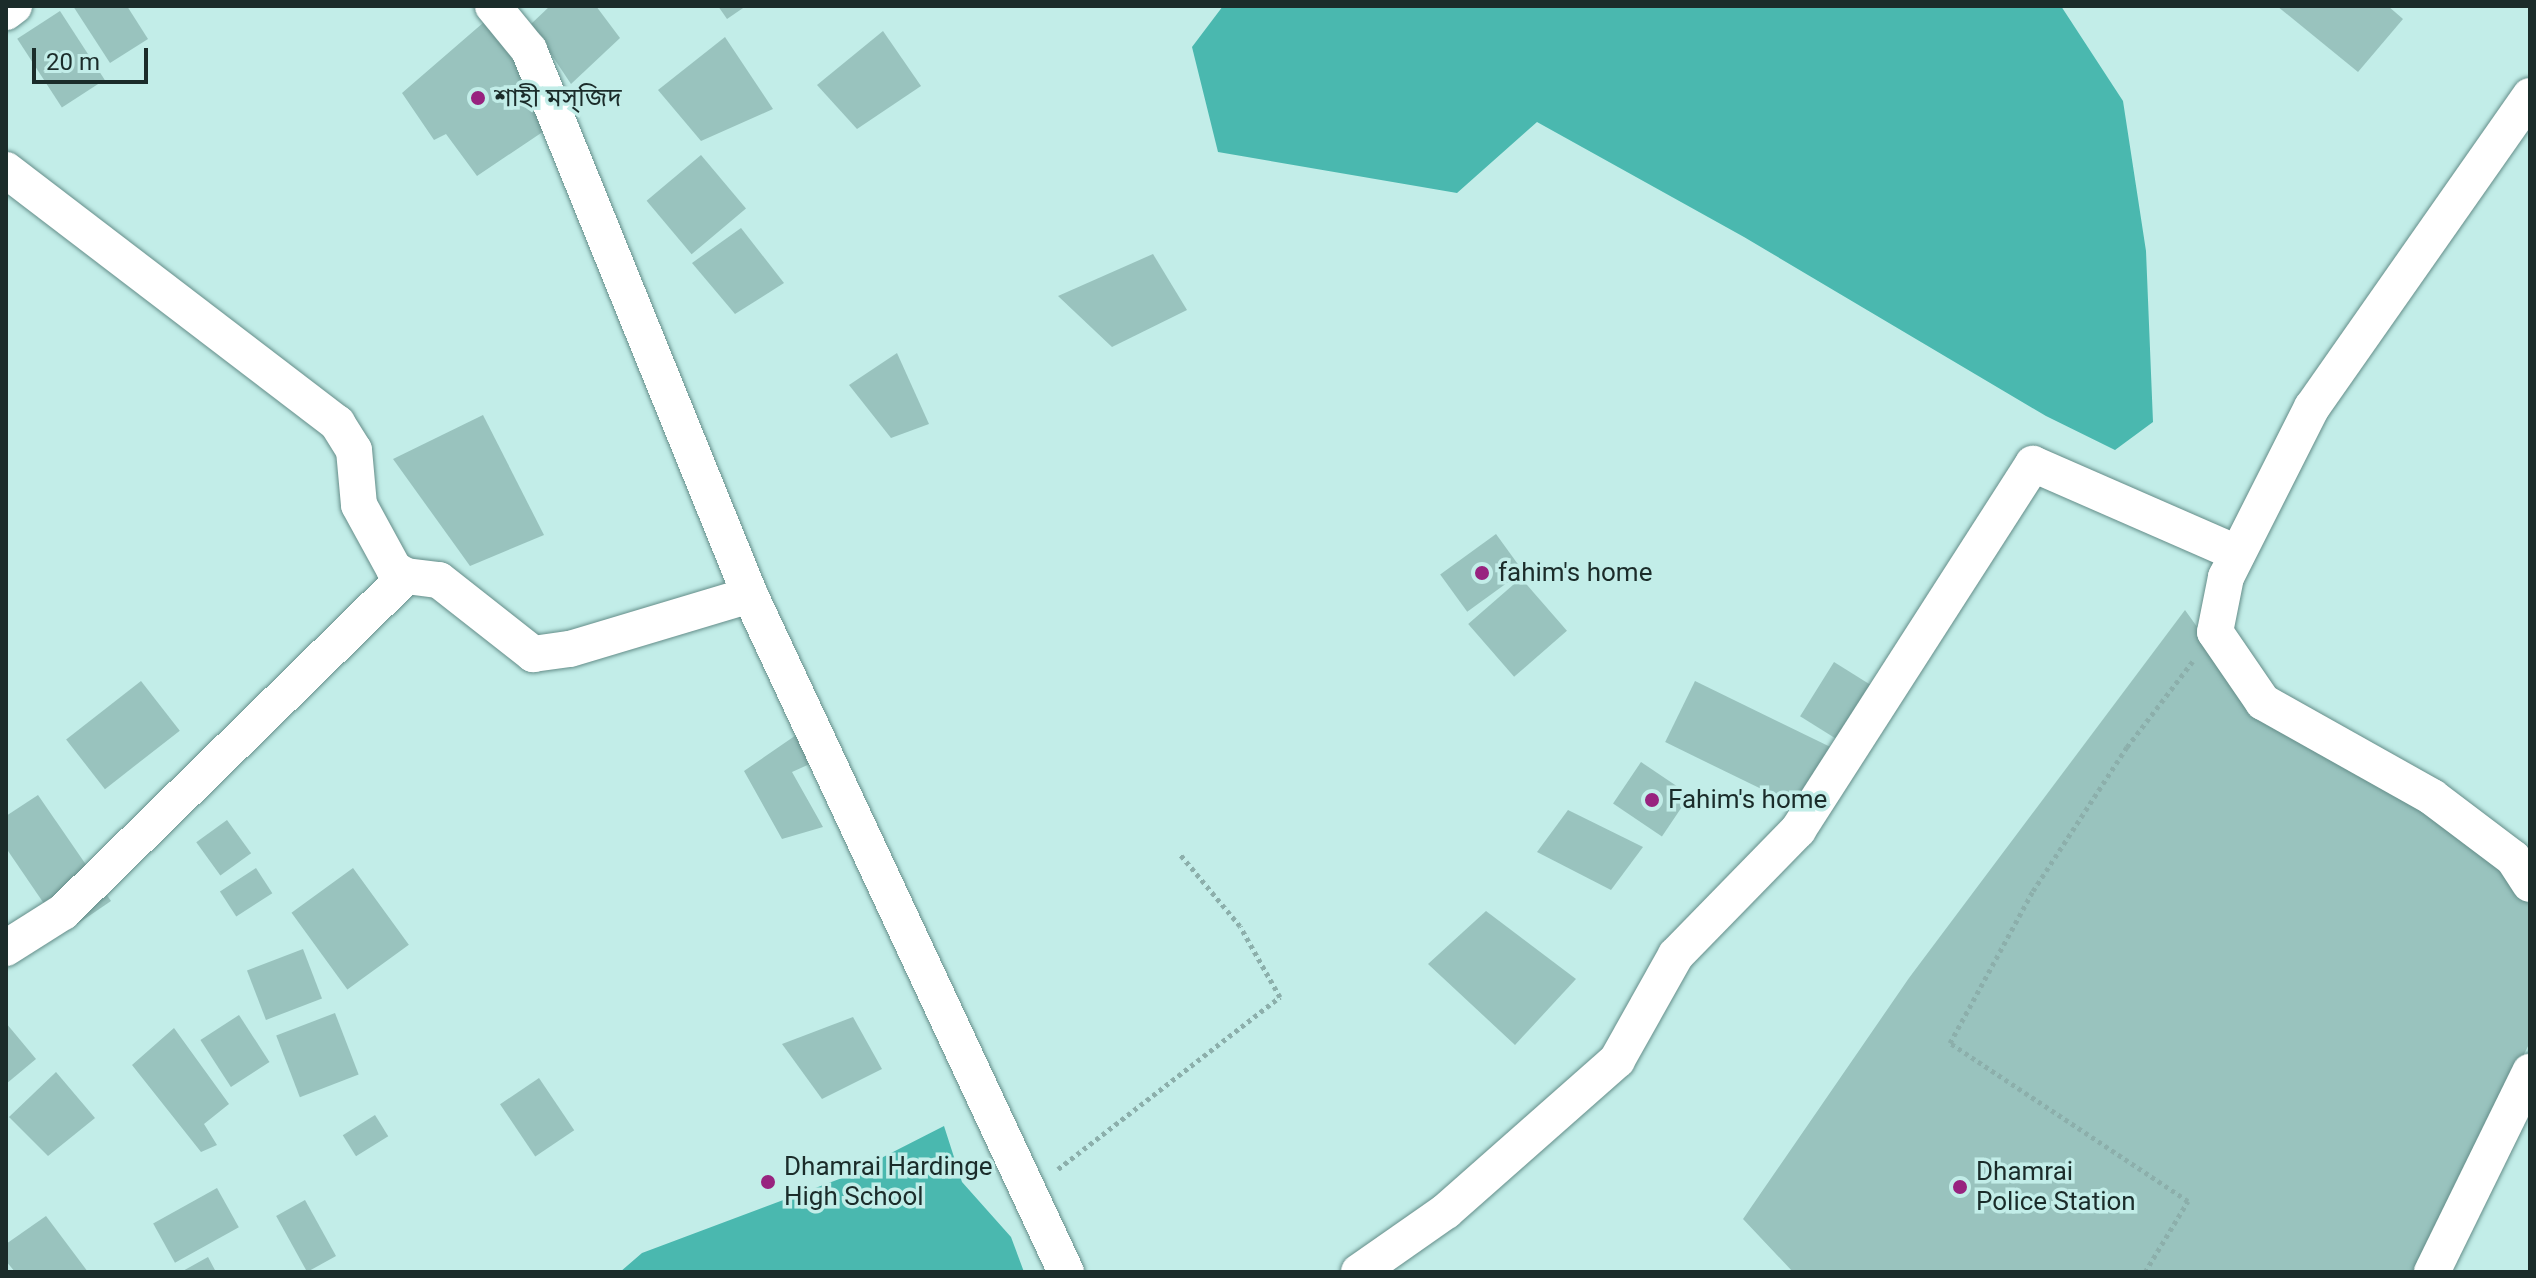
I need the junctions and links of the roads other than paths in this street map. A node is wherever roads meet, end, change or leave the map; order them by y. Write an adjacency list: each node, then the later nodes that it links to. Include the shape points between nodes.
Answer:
1 (14, 6): 3 (street)
2 (493, 6): 8 (street, via 529,50)
3 (6, 12)
4 (2530, 96): 6 (street, via 2312,407)
5 (6, 170): 7 (street, via 337,423 354,450 359,505 394,569)
6 (2237, 553): 9 (street, via 2226,577 2215,632 2263,702 2432,797 2513,858); 13 (street, via 2033,464 1798,830 1676,955 1617,1060 1446,1211)
7 (406, 576): 8 (street, via 439,580 533,654 570,649); 10 (street, via 63,912)
8 (750, 595): 12 (street)
9 (2530, 884)
10 (6, 948)
11 (2530, 1072): 14 (street)
12 (1066, 1272)
13 (1359, 1272)
14 (2432, 1272)

